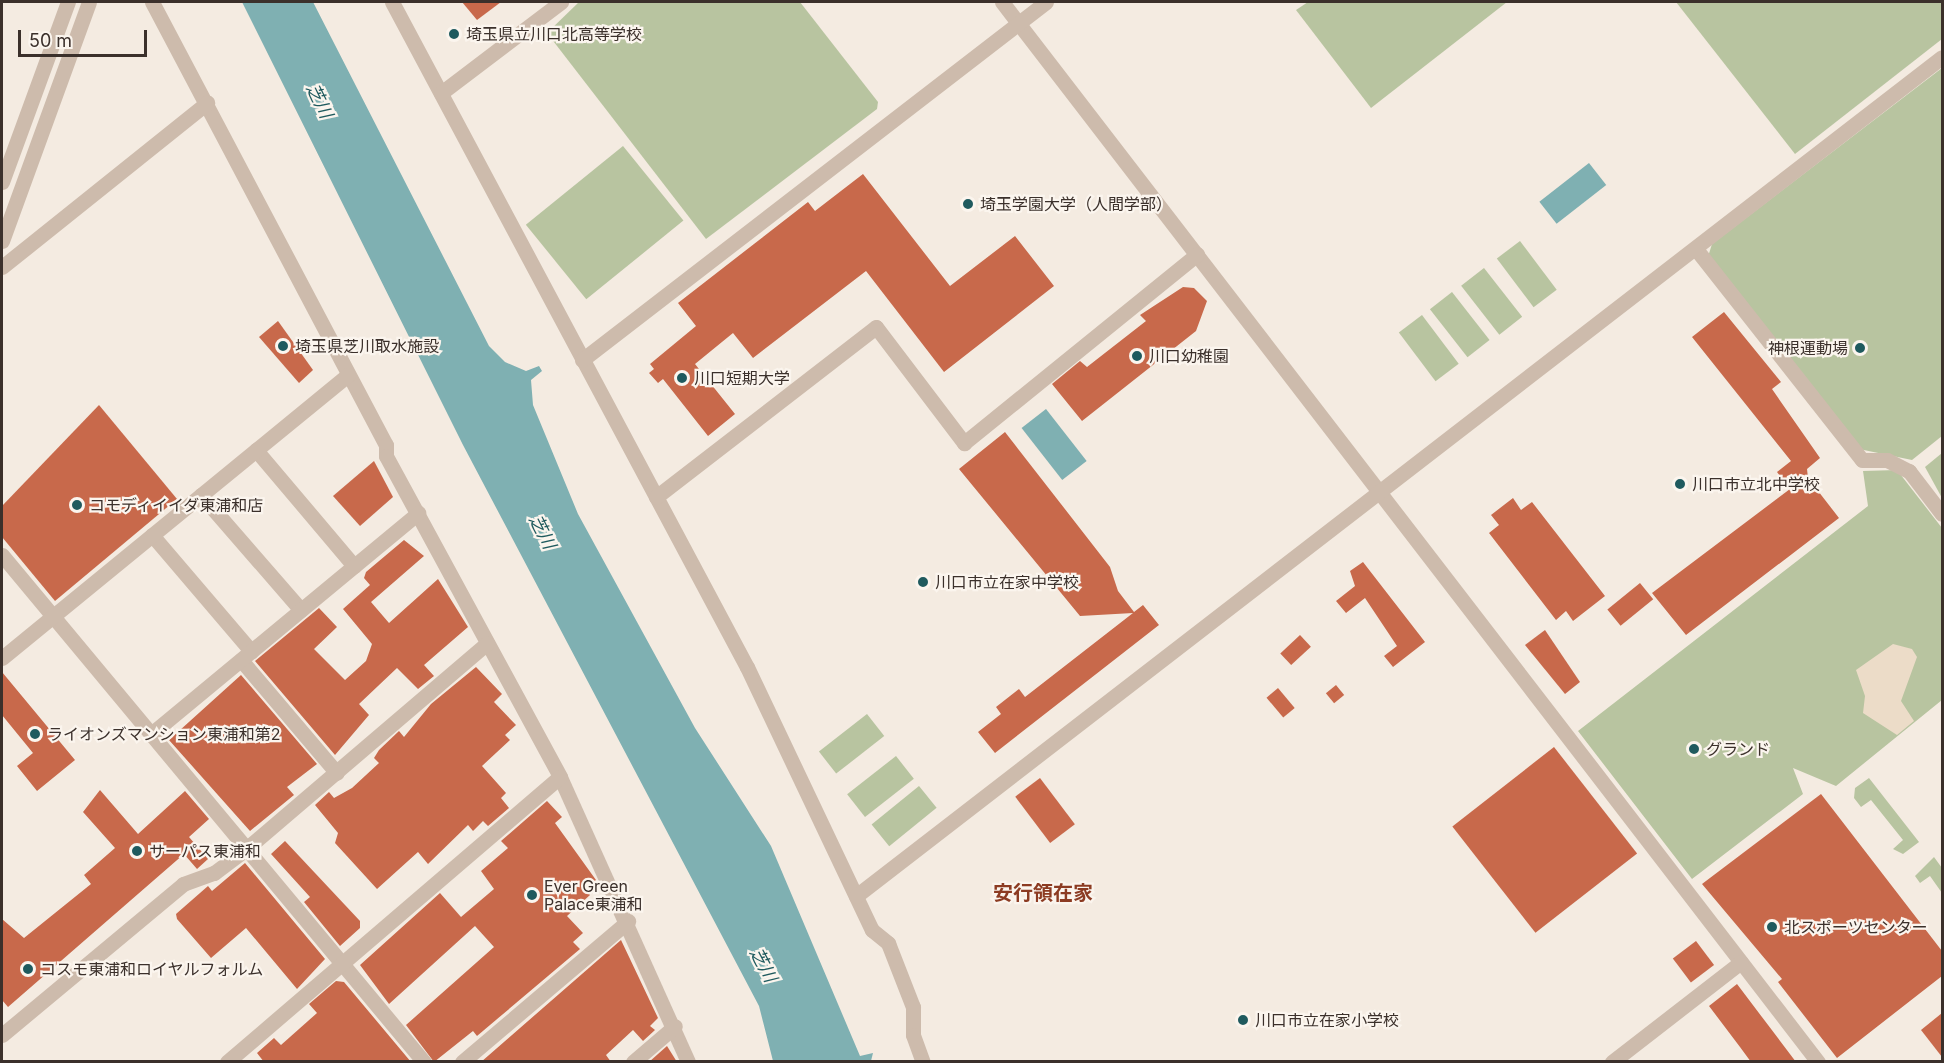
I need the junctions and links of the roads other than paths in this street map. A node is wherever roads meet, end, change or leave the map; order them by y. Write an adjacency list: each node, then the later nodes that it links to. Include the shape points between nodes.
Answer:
1 (68, 2): 12 (street)
2 (89, 2): 13 (street)
3 (152, 2): 11 (street)
4 (392, 2): 10 (street)
5 (561, 2): 10 (street)
6 (1002, 2): 8 (street)
7 (1046, 2): 8 (street)
8 (1019, 23): 15 (street); 17 (street)
9 (1942, 57): 14 (street)
10 (441, 93): 17 (street)
11 (207, 103): 16 (street); 18 (street)
12 (2, 182)
13 (2, 241)
14 (1696, 249): 20 (street); 24 (street, via 1862,460 1887,460 1909,471)
15 (1197, 254): 20 (street); 22 (street, via 964,443 876,327)
16 (2, 267)
17 (582, 360): 22 (street)
18 (348, 375): 19 (street); 23 (street)
19 (256, 450): 21 (street); 27 (street)
20 (1381, 493): 37 (street); 39 (street)
21 (201, 495): 25 (street); 28 (street)
22 (656, 497): 37 (street, via 788,749)
23 (418, 513): 27 (street); 30 (street)
24 (1942, 514)
25 (152, 535): 29 (street); 31 (street)
26 (2, 555): 29 (street)
27 (354, 566): 28 (street)
28 (301, 610): 31 (street)
29 (53, 616): 32 (street); 33 (street)
30 (487, 643): 34 (street); 35 (street)
31 (246, 655): 33 (street); 34 (street)
32 (2, 658)
33 (151, 734): 36 (street)
34 (337, 773): 36 (street)
35 (560, 777): 38 (street); 40 (street)
36 (246, 849): 40 (street); 42 (street, via 214,873 183,884)
37 (856, 896): 48 (street, via 872,930 892,954 913,1007 913,1035)
38 (628, 921): 41 (street); 45 (street)
39 (1741, 962): 49 (street); 50 (street)
40 (343, 963): 43 (street); 44 (street)
41 (675, 1026): 46 (street); 47 (street)
42 (2, 1035)
43 (227, 1062)
44 (424, 1062)
45 (462, 1062)
46 (633, 1062)
47 (688, 1062)
48 (923, 1062)
49 (1612, 1062)
50 (1818, 1062)

